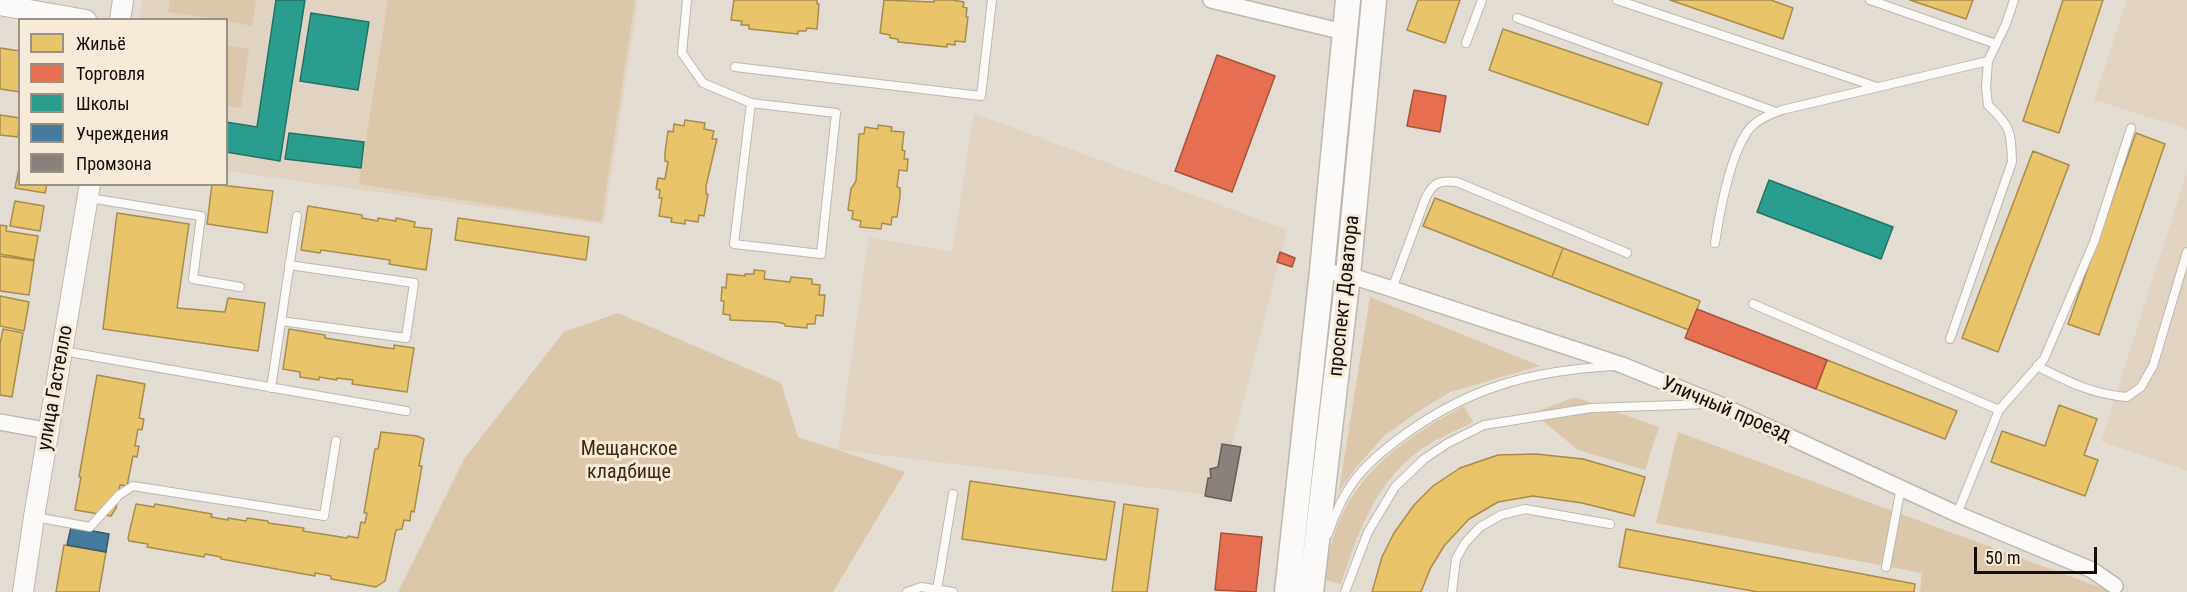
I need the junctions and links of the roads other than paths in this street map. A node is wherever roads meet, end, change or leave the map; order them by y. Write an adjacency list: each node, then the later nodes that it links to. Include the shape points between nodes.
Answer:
1 (123, 0): 13 (street)
2 (687, 0): 21 (lane, via 682,53 703,83)
3 (992, 0): 19 (lane, via 981,96)
4 (1211, 0): 15 (street)
5 (1348, 0): 15 (main road, проспект Доватора)
6 (1374, 0): 31 (main road, проспект Доватора)
7 (1482, 0): 16 (lane)
8 (1617, 0): 20 (lane)
9 (1870, 0): 17 (lane)
10 (2014, 0): 17 (lane)
11 (0, 5): 12 (street)
12 (75, 18)
13 (120, 18)
14 (1517, 18): 22 (lane)
15 (1344, 32): 30 (main road, проспект Доватора)
16 (1466, 43)
17 (1996, 44): 18 (lane)
18 (1988, 61): 20 (lane); 36 (lane, via 1988,105 2004,120 2011,135 2012,162)
19 (735, 67)
20 (1879, 87): 22 (lane)
21 (751, 103): 21 (lane, via 836,113 821,254 734,244)
22 (1776, 112): 26 (lane, via 1748,131 1741,146 1721,202)
23 (2131, 128): 39 (lane, via 2094,242 2044,359)
24 (89, 191): 32 (lane, via 201,216 193,279); 37 (street, улица Гастелло)
25 (297, 216): 29 (lane)
26 (1715, 243)
27 (2187, 252): 39 (lane, via 2153,366 2141,387 2127,397 2104,395)
28 (1627, 253): 33 (lane, via 1457,182 1442,180 1426,196)
29 (289, 265): 35 (lane); 35 (lane, via 414,283 406,338)
30 (1322, 271): 31 (street, Уличный проезд); 59 (main road, проспект Доватора)
31 (1348, 275): 33 (street, Уличный проезд); 53 (main road, проспект Доватора)
32 (240, 287)
33 (1392, 289): 38 (street, Уличный проезд)
34 (1753, 304): 42 (lane)
35 (281, 321): 40 (lane)
36 (1950, 339)
37 (63, 351): 40 (lane); 45 (street, улица Гастелло)
38 (1622, 365): 41 (street, Уличный проезд); 53 (lane, via 1569,368 1530,376 1463,398 1389,446 1353,482 1335,515)
39 (2037, 366): 42 (lane)
40 (271, 388): 43 (lane)
41 (1716, 404): 47 (street, Уличный проезд); 60 (lane, via 1591,408 1484,426 1448,443 1424,459 1395,487 1368,532)
42 (1999, 410): 49 (lane)
43 (406, 411)
44 (0, 422): 45 (street)
45 (49, 431): 50 (street, улица Гастелло)
46 (336, 441): 50 (lane, via 324,516 133,486 119,495 90,527)
47 (1901, 487): 49 (street, Уличный проезд); 52 (lane)
48 (953, 494): 55 (lane)
49 (1957, 514): 54 (street, Уличный проезд, via 2092,570)
50 (34, 516): 56 (street, улица Гастелло)
51 (1610, 524): 61 (lane, via 1525,509 1501,515 1480,527 1465,543 1456,559)
52 (1886, 567)
53 (1312, 585)
54 (2117, 589)
55 (938, 590): 57 (lane, via 921,587); 58 (lane)
56 (23, 592)
57 (907, 592)
58 (953, 592)
59 (1287, 592)
60 (1346, 592)
61 (1452, 592)

